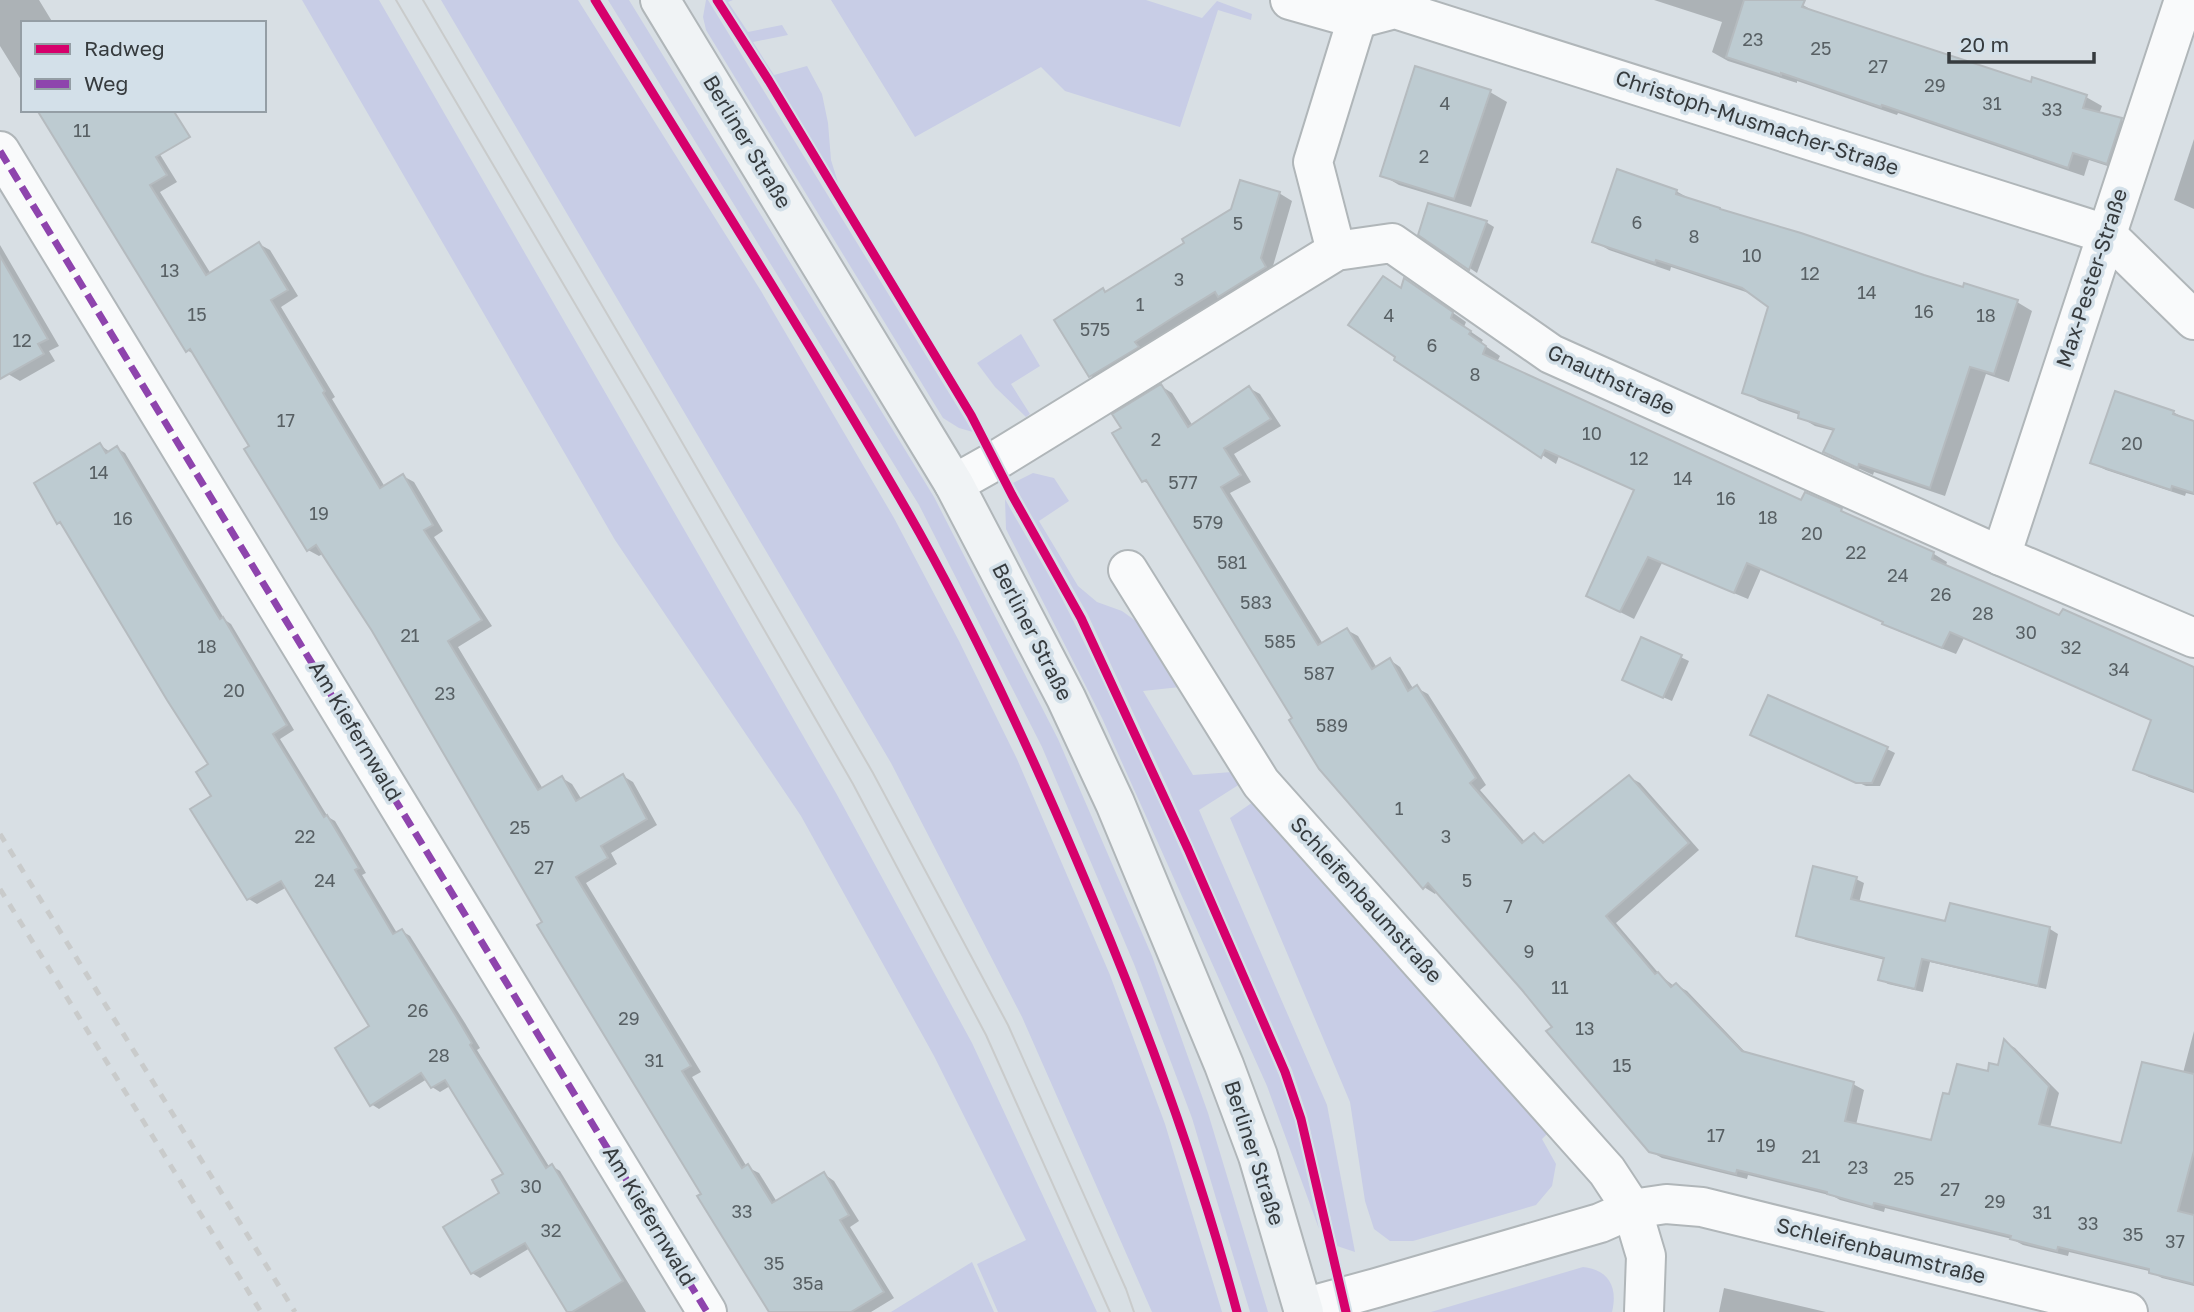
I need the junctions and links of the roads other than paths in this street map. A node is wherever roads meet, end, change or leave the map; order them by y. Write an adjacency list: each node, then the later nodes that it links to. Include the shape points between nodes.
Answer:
1 (660, 0): 9 (main road, Berliner Straße)
2 (1290, 0): 4 (street)
3 (2184, 0): 6 (street, Max-Pester-Straße)
4 (1357, 19): 6 (street, Christoph-Musmacher-Straße, via 1395,9); 7 (street, via 1313,162)
5 (0, 151): 15 (street, Am Kiefernwald)
6 (2106, 234): 8 (street, Christoph-Musmacher-Straße); 10 (street, Max-Pester-Straße)
7 (1336, 251): 9 (street, Gnauthstraße); 10 (street, Gnauthstraße, via 1392,243 1551,354)
8 (2194, 320)
9 (954, 484): 14 (main road, Berliner Straße, via 1066,698 1151,885 1258,1156)
10 (2001, 556): 12 (street, Gnauthstraße)
11 (1128, 570): 13 (street, Schleifenbaumstraße, via 1261,783 1577,1135)
12 (2194, 638)
13 (1632, 1209): 14 (street, Schleifenbaumstraße, via 1600,1223); 16 (street, via 1646,1255); 17 (street, Schleifenbaumstraße, via 1666,1204 1702,1208)
14 (1303, 1310)
15 (707, 1312)
16 (1644, 1312)
17 (2128, 1312)

